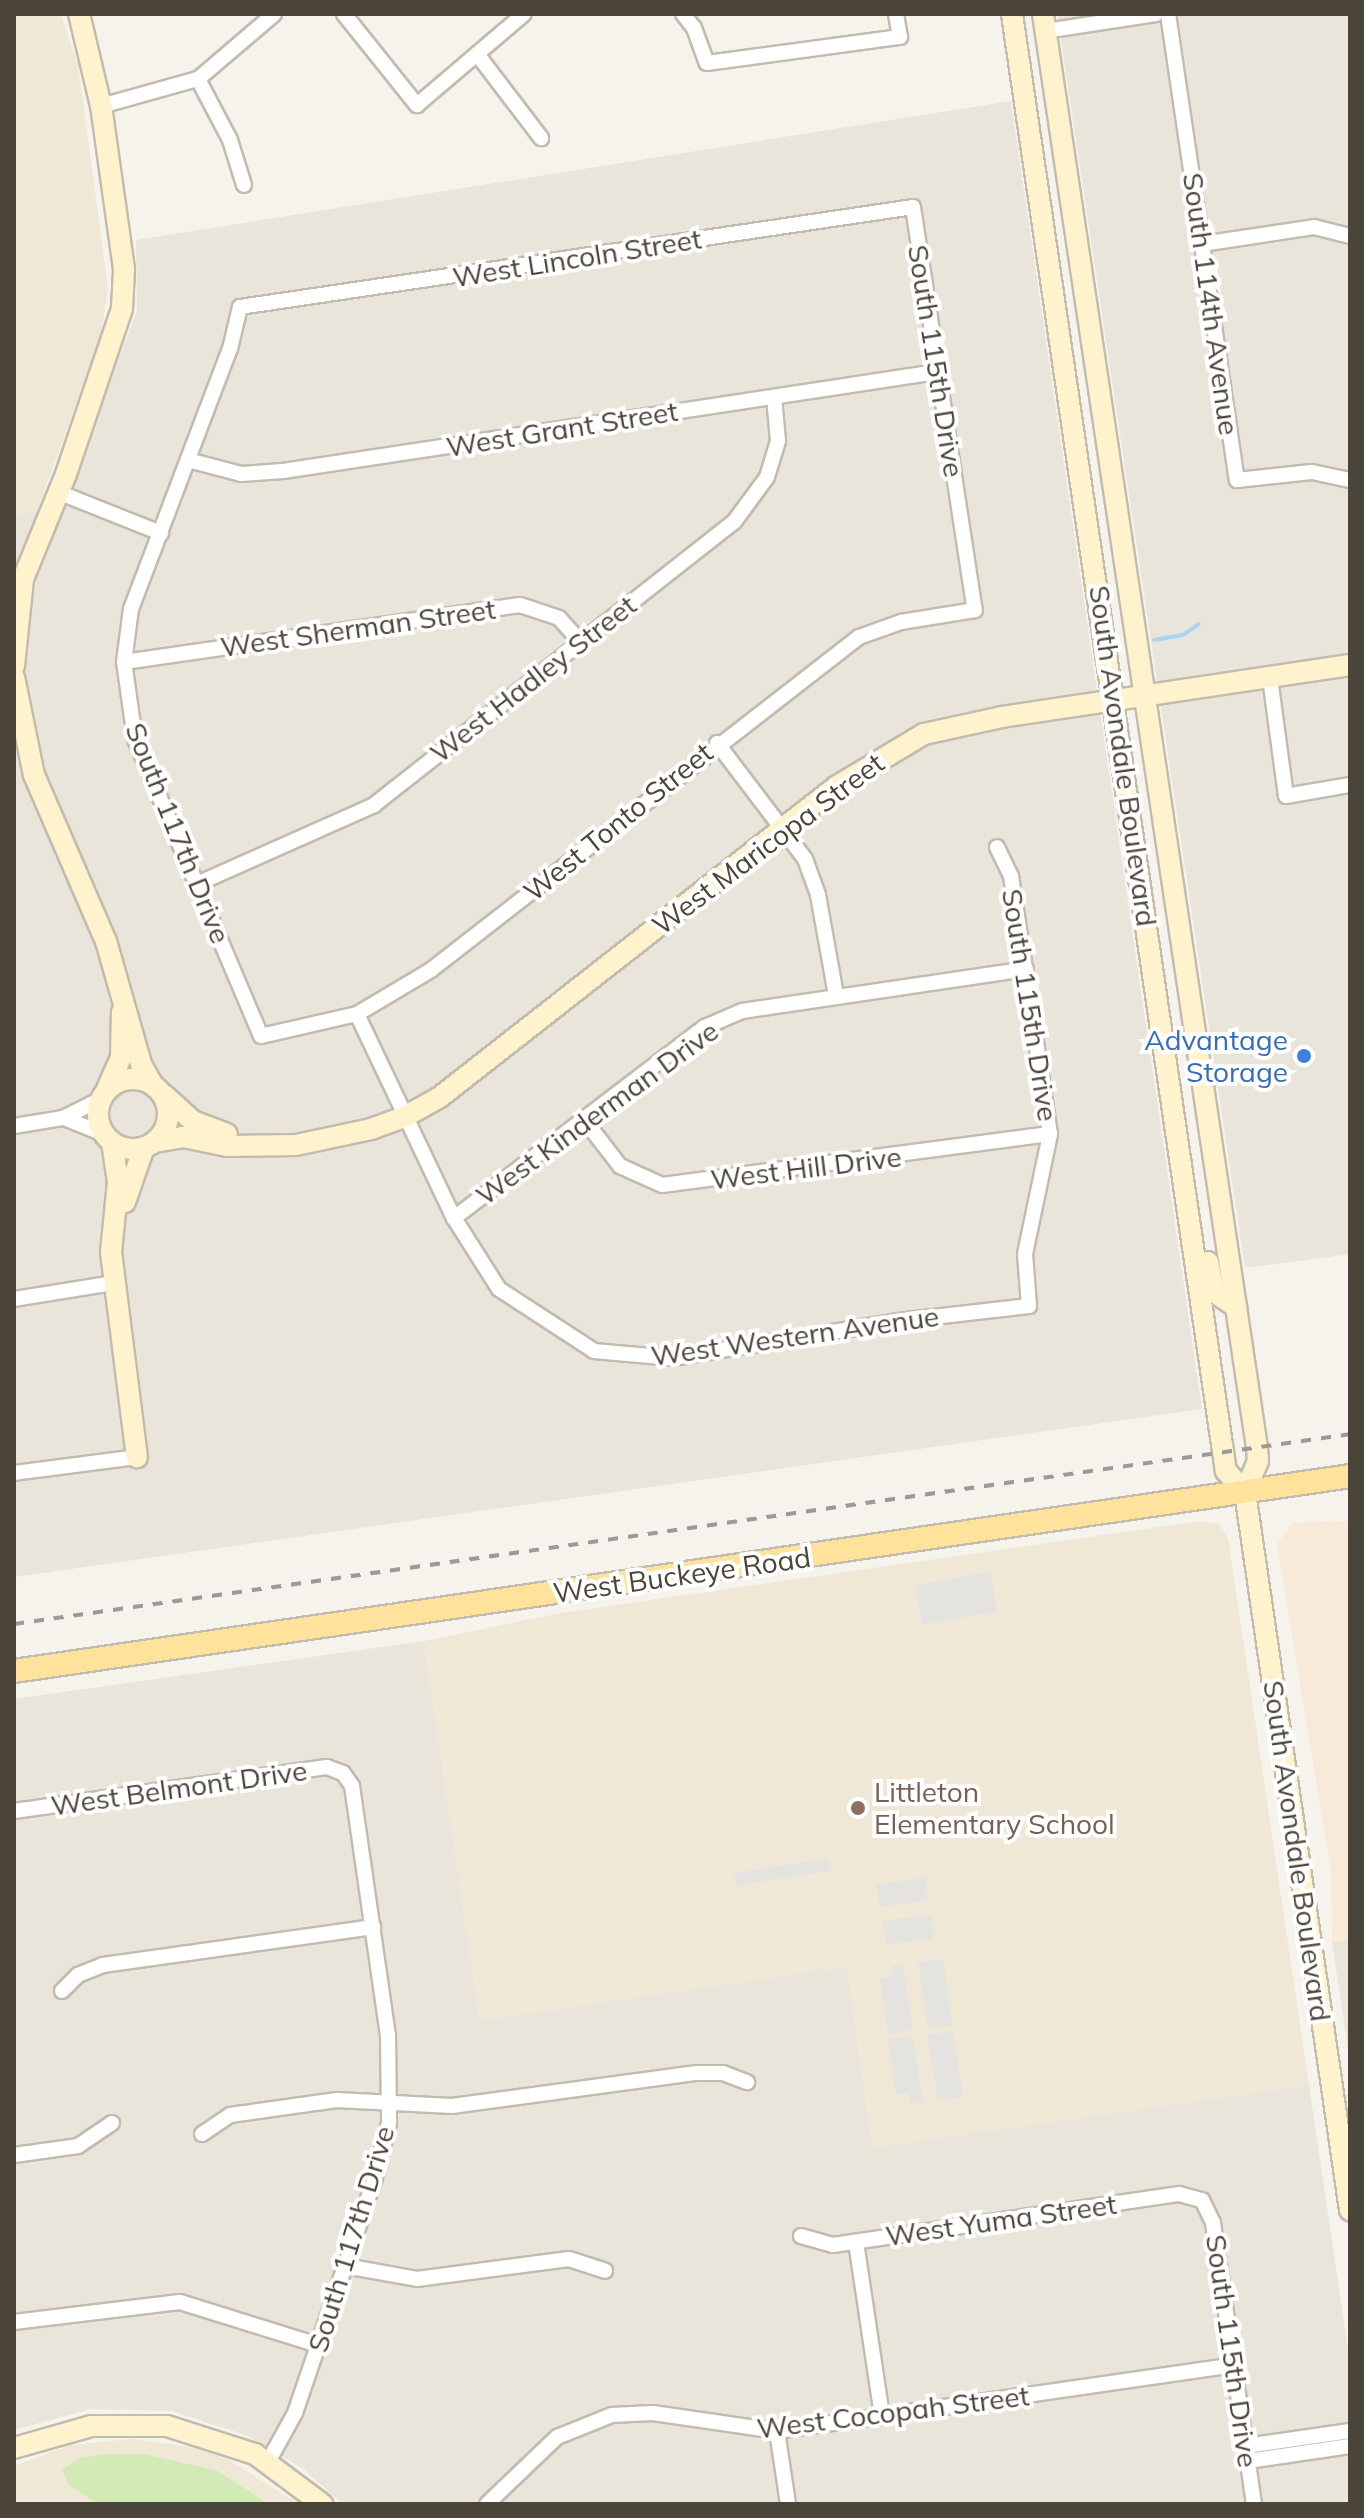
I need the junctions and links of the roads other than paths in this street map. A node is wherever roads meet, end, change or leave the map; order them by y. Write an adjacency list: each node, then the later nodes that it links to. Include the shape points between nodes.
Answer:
1 (79, 14): 13 (main road)
2 (274, 14): 12 (street)
3 (344, 14): 11 (street, via 417,105)
4 (524, 14): 11 (street)
5 (683, 14): 6 (street, via 707,63 900,37)
6 (896, 14)
7 (1012, 14): 35 (main road, South Avondale Boulevard)
8 (1156, 14): 10 (street)
9 (1168, 14): 18 (street, South 114th Avenue)
10 (1044, 22): 33 (main road, South Avondale Boulevard)
11 (477, 54): 14 (street)
12 (198, 79): 13 (street); 15 (street, via 230,140)
13 (101, 106): 24 (main road, via 124,269 122,309)
14 (541, 138)
15 (244, 185)
16 (913, 207): 19 (street, West Lincoln Street); 20 (street, South 115th Drive)
17 (1350, 236): 18 (street, via 1314,227)
18 (1202, 244): 23 (street, South 114th Avenue, via 1237,480 1312,472)
19 (240, 307): 22 (street, South 117th Drive)
20 (937, 372): 21 (street, West Grant Street); 26 (street, South 115th Drive)
21 (774, 397): 22 (street, West Grant Street, via 283,471 241,474); 27 (street, West Hadley Street, via 778,441 757,496 734,522)
22 (188, 460): 25 (street, South 117th Drive)
23 (1350, 480)
24 (58, 492): 25 (street); 30 (main road, via 23,579)
25 (161, 533): 28 (street, South 117th Drive, via 131,609)
26 (975, 610): 36 (street, West Tonto Street, via 901,622 859,637)
27 (580, 641): 28 (street, West Sherman Street, via 559,618 520,605); 40 (street, West Hadley Street, via 374,805)
28 (124, 662): 40 (street, South 117th Drive, via 135,739)
29 (1350, 665): 32 (main road, West Maricopa Street)
30 (14, 666)
31 (14, 677): 34 (main road)
32 (1270, 678): 33 (main road, West Maricopa Street); 37 (street, via 1286,796)
33 (1144, 697): 35 (main road, West Maricopa Street); 62 (main road, South Avondale Boulevard)
34 (15, 699): 43 (main road, via 39,789 106,941)
35 (1116, 701): 38 (main road, West Maricopa Street, via 924,734 875,759); 57 (main road, South Avondale Boulevard)
36 (717, 743): 38 (street); 44 (street, West Tonto Street, via 431,970)
37 (1350, 786)
38 (786, 828): 42 (street, via 818,895); 48 (main road, West Maricopa Street, via 440,1097)
39 (997, 847): 41 (street, South 115th Drive, via 1011,876)
40 (199, 883): 45 (street, South 117th Drive)
41 (1026, 969): 42 (street, West Kinderman Drive); 52 (street, South 115th Drive)
42 (836, 995): 50 (street, West Kinderman Drive, via 742,1011 705,1027)
43 (122, 996): 46 (main road); 47 (main road, via 121,1058)
44 (357, 1014): 45 (street, West Tonto Street); 48 (street, West Western Avenue)
45 (261, 1036)
46 (157, 1088): 47 (main road, via 123,1080); 54 (main road, West Maricopa Street, via 193,1121); 55 (main road, via 167,1124)
47 (104, 1095): 49 (street); 53 (main road, via 98,1111)
48 (406, 1116): 54 (main road, West Maricopa Street, via 327,1140); 58 (street, West Western Avenue)
49 (63, 1118): 51 (street); 53 (street)
50 (586, 1122): 52 (street, West Hill Drive, via 620,1166 662,1185); 58 (street, West Kinderman Drive)
51 (14, 1126)
52 (1050, 1134): 61 (street, South 115th Drive, via 1025,1254)
53 (108, 1138): 55 (main road); 56 (main road, via 118,1171)
54 (241, 1142): 55 (main road, West Maricopa Street, via 227,1146 183,1137)
55 (150, 1144): 56 (main road)
56 (116, 1215): 59 (main road)
57 (1188, 1215): 62 (main road, via 1206,1242 1214,1292); 66 (main road, South Avondale Boulevard, via 1226,1471)
58 (454, 1218): 61 (street, West Western Avenue, via 499,1289 566,1336 620,1357 673,1358 898,1321)
59 (114, 1283): 60 (street); 63 (main road)
60 (14, 1299)
61 (1029, 1306)
62 (1236, 1307): 66 (main road, South Avondale Boulevard, via 1258,1461)
63 (137, 1457): 64 (street)
64 (14, 1473)
65 (1350, 1476): 66 (main road, West Buckeye Road)
66 (1245, 1492): 67 (main road, West Buckeye Road); 78 (main road, South Avondale Boulevard)
67 (14, 1671)
68 (343, 1773): 69 (street, West Belmont Drive, via 327,1767); 70 (street, South 117th Drive, via 354,1794)
69 (14, 1811)
70 (373, 1927): 71 (street, via 103,1965 78,1975); 73 (street, South 117th Drive, via 389,2043)
71 (62, 1991)
72 (747, 2082): 73 (street, via 710,2072 467,2105)
73 (391, 2102): 75 (street, via 337,2100 242,2113); 81 (street, South 117th Drive, via 381,2160)
74 (112, 2123): 76 (street, via 78,2146)
75 (202, 2134)
76 (14, 2155)
77 (1202, 2200): 80 (street, West Yuma Street, via 1179,2194); 85 (street, South 115th Drive, via 1213,2223)
78 (1350, 2210)
79 (801, 2236): 80 (street, West Yuma Street, via 824,2245)
80 (856, 2242): 86 (street)
81 (345, 2266): 82 (street, via 417,2279 569,2259); 84 (street, South 117th Drive)
82 (605, 2271)
83 (14, 2322): 84 (street, via 180,2302)
84 (318, 2345): 93 (street, South 117th Drive, via 290,2424)
85 (1234, 2365): 86 (street, West Cocopah Street); 89 (street, South 115th Drive)
86 (882, 2417): 87 (street, West Cocopah Street)
87 (777, 2431): 95 (street, West Cocopah Street, via 653,2413 598,2418 545,2446); 96 (street)
88 (1350, 2431): 89 (street)
89 (1246, 2446): 92 (street, South 115th Drive)
90 (1350, 2446): 92 (street)
91 (14, 2448): 93 (main road, via 72,2429 139,2424 204,2434)
92 (1248, 2461): 97 (street, South 115th Drive)
93 (268, 2462): 94 (main road)
94 (322, 2504)
95 (487, 2504)
96 (788, 2504)
97 (1254, 2504)

